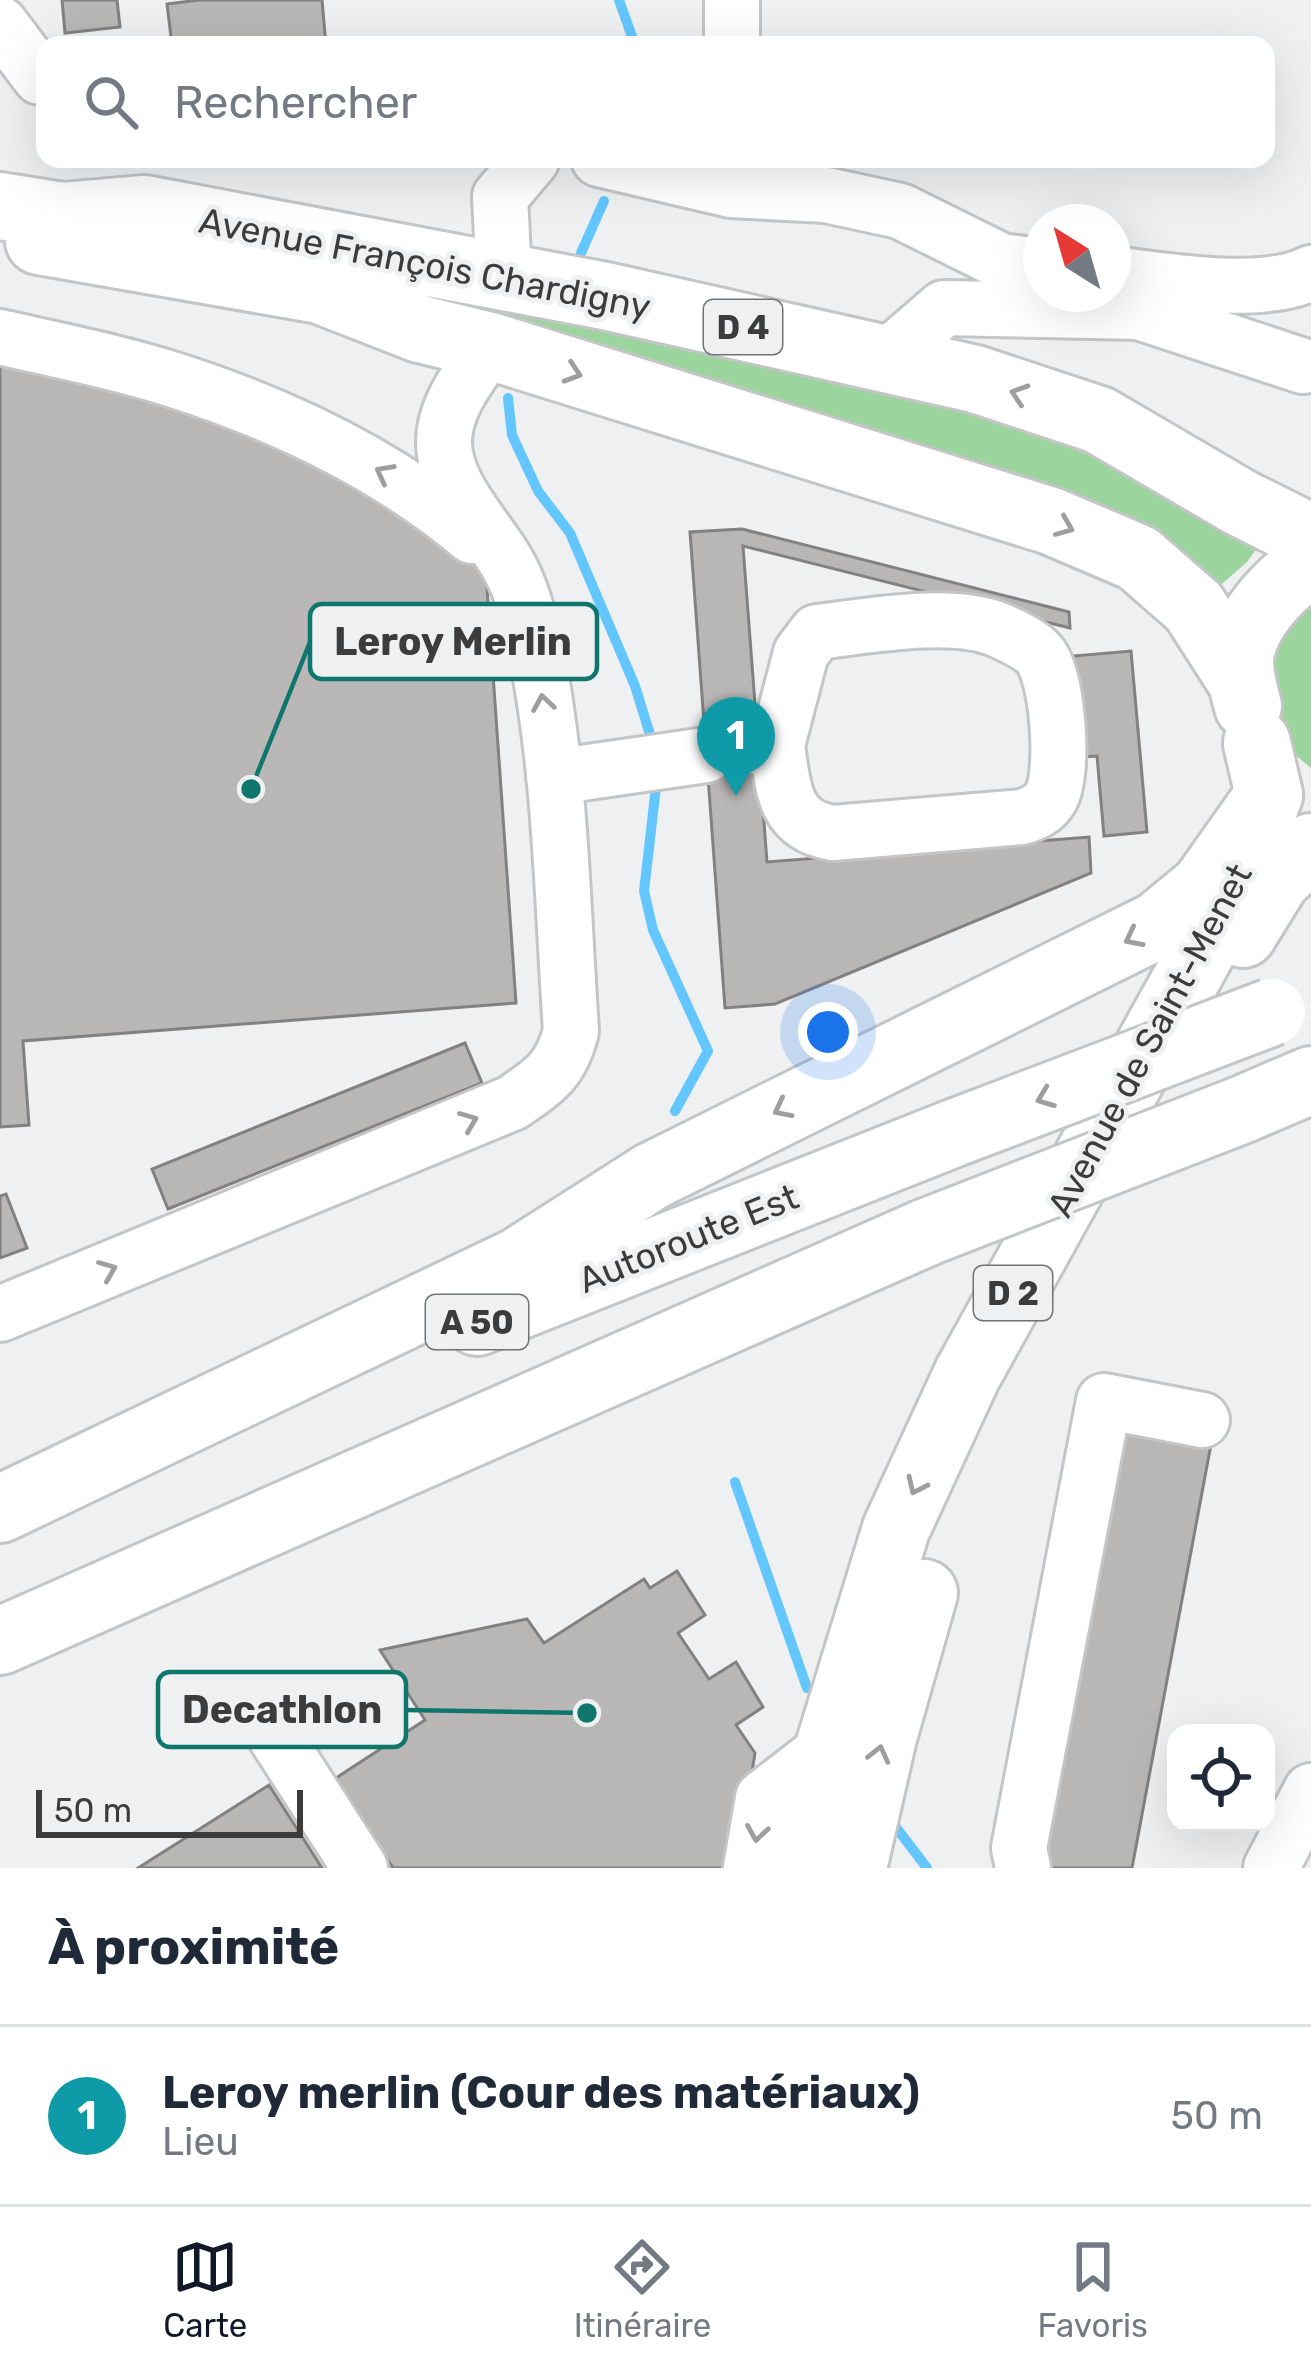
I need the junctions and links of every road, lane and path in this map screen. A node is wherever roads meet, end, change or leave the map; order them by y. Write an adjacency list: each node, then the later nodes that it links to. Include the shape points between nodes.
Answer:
1 (733, 0): 3 (lane)
2 (0, 24): 4 (lane)
3 (732, 36)
4 (36, 72)
5 (524, 168): 16 (lane, via 500,197)
6 (673, 168): 7 (lane)
7 (731, 175): 13 (lane, via 900,211 1001,261)
8 (0, 181): 10 (main road, D 4)
9 (0, 206): 10 (main road, Avenue François Chardigny / D 4, via 63,216)
10 (145, 209): 16 (main road, Avenue François Chardigny / D 4)
11 (0, 234): 17 (main road, Avenue François Chardigny, via 320,290)
12 (0, 256): 17 (main road)
13 (1023, 264)
14 (1311, 272): 15 (lane, via 1292,283)
15 (1131, 276)
16 (504, 277): 20 (main road, Avenue François Chardigny / D 4)
17 (420, 329): 19 (main road, Avenue François Chardigny)
18 (0, 337): 26 (lane, one-way to 18, via 413,489 307,433 171,379)
19 (490, 346): 26 (lane, via 458,393 444,445 451,478); 28 (main road, Avenue François Chardigny, one-way to 28, via 1051,521 1138,558 1194,607)
20 (885, 359): 21 (lane, via 944,308 1139,312); 22 (main road, Avenue François Chardigny / D 4, one-way to 20)
21 (1303, 366)
22 (1100, 420): 23 (main road); 24 (main road, Avenue François Chardigny / D 4)
23 (1311, 485)
24 (1311, 538)
25 (1311, 564): 28 (main road, Avenue de Saint-Menet, via 1262,609 1241,648)
26 (511, 569): 29 (lane, one-way to 26, via 532,630)
27 (747, 749): 27 (lane, via 817,632 924,620 993,627 1039,654 1052,678 1053,794 1022,818 811,829); 29 (lane)
28 (1270, 754): 36 (main road, one-way to 36, via 1204,887 1158,925 652,1176 519,1261); 40 (main road, Avenue de Saint-Menet / D 2, one-way to 40, via 1235,891 967,1376 896,1529)
29 (554, 777): 34 (lane, one-way to 29, via 512,1103 543,1082 564,1059 571,1031)
30 (1311, 847): 45 (main road, Avenue de Saint-Menet / D 2, one-way to 30, via 942,1536 1023,1351 1238,943 1277,879)
31 (1291, 1004): 36 (main road, Autoroute Est / A 50, one-way to 36, bridge)
32 (1311, 1080): 33 (main road, A 50, bridge)
33 (927, 1232): 37 (main road, A 50); 38 (main road)
34 (0, 1314)
35 (1202, 1420): 46 (lane, via 1104,1400 1019,1848)
36 (0, 1510)
37 (0, 1594)
38 (0, 1641)
39 (263, 1717): 42 (lane)
40 (829, 1747): 43 (lane, one-way to 43, via 763,1798); 44 (main road, Avenue de Saint-Menet / D 2)
41 (1311, 1791): 47 (lane)
42 (360, 1868)
43 (751, 1868)
44 (805, 1868)
45 (853, 1868)
46 (1022, 1868)
47 (1271, 1868)

